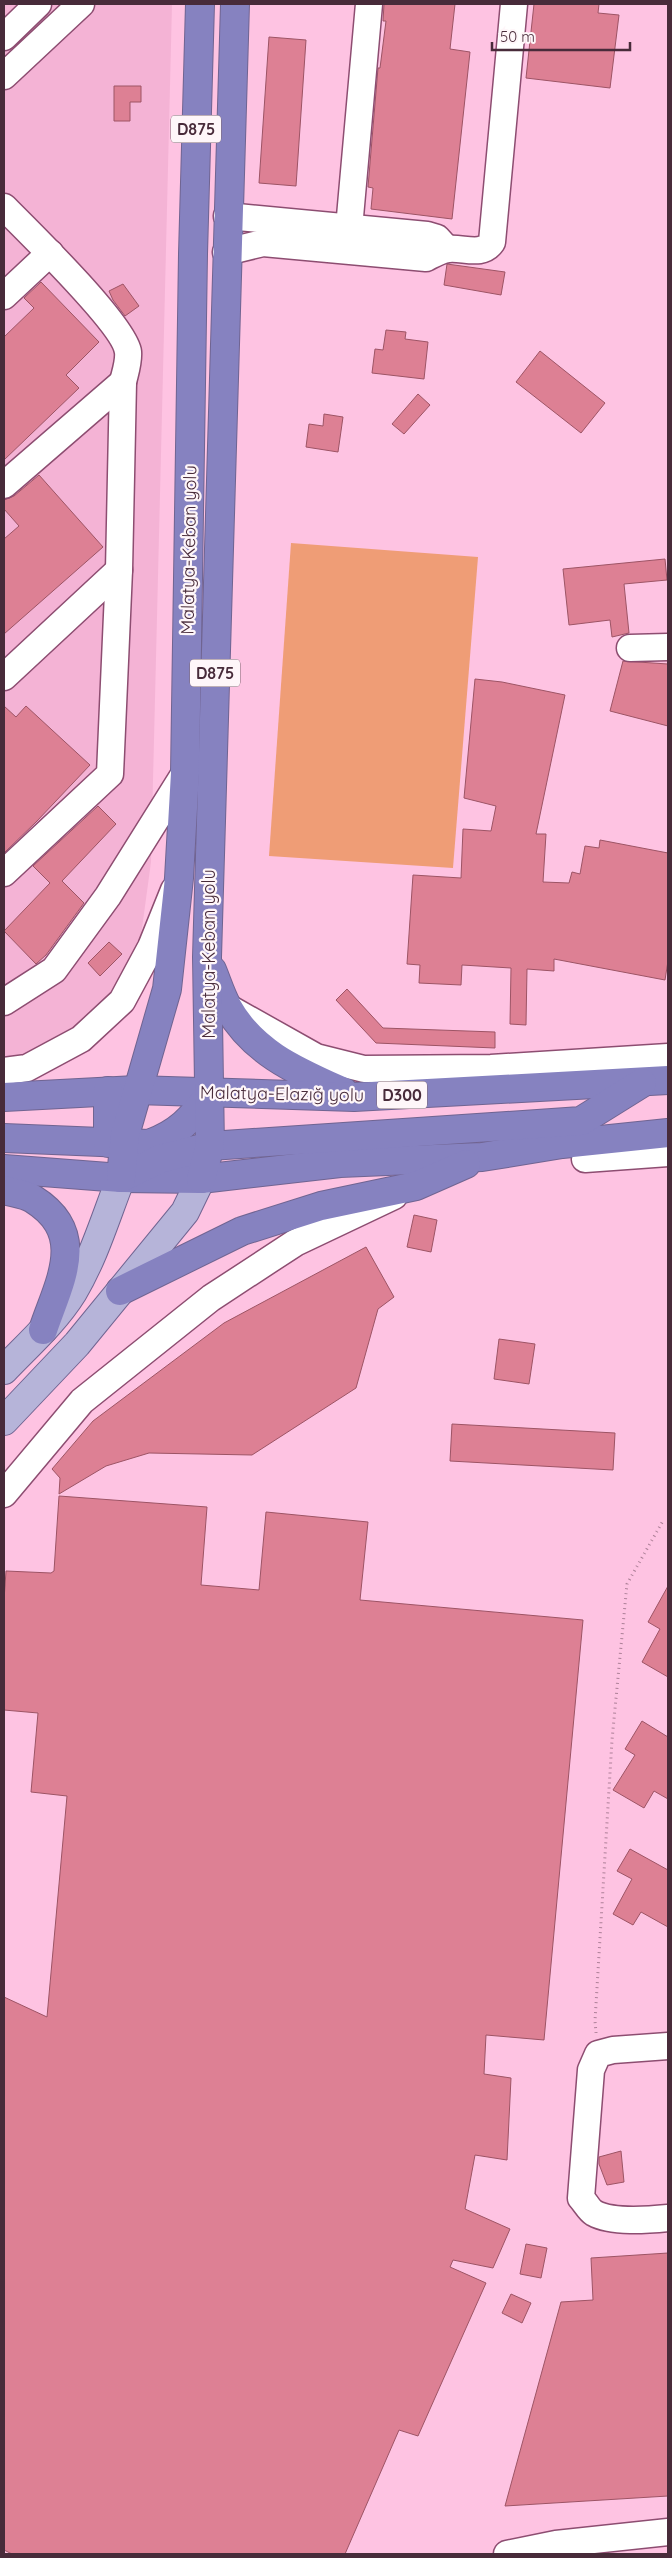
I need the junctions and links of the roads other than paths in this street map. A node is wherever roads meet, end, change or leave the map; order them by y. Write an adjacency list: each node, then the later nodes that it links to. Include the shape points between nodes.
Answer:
1 (81, 4): 9 (street)
2 (180, 4): 7 (highway)
3 (235, 4): 11 (highway, Malatya-Keban yolu / D875)
4 (369, 4): 12 (street)
5 (514, 4): 13 (street, via 492,242 482,250)
6 (34, 5): 8 (street)
7 (200, 14): 23 (highway, Malatya-Keban yolu / D875)
8 (4, 37)
9 (5, 71)
10 (4, 207): 15 (street)
11 (227, 216): 12 (street); 14 (highway, Malatya-Keban yolu / D875)
12 (349, 228): 13 (street, via 426,235 437,238)
13 (447, 249): 14 (street, via 426,258 263,243)
14 (226, 252): 26 (highway, Malatya-Keban yolu / D875)
15 (50, 253): 16 (street); 17 (street, via 123,338 128,352)
16 (4, 296)
17 (122, 382): 18 (street); 19 (street)
18 (4, 485)
19 (119, 570): 22 (street); 24 (street, via 110,774)
20 (668, 647): 21 (street)
21 (630, 648)
22 (4, 677)
23 (185, 773): 25 (highway, Malatya-Keban yolu / D875); 27 (street, via 108,896 54,970)
24 (4, 873)
25 (179, 878): 30 (street, via 151,947 122,1002 80,1039 27,1068); 33 (highway, Malatya-Keban yolu / D875, via 167,989)
26 (206, 957): 28 (highway); 35 (highway, Malatya-Keban yolu / D875)
27 (4, 1002)
28 (227, 1007): 29 (street, via 316,1057 364,1069 491,1068); 38 (highway, via 270,1056)
29 (668, 1057)
30 (4, 1071)
31 (656, 1081): 38 (highway, Malatya-Elazığ yolu / D300); 42 (highway, via 580,1121)
32 (4, 1089): 36 (highway)
33 (136, 1090): 34 (highway, D300); 35 (highway, Malatya-Elazığ yolu / D300); 41 (highway, Malatya-Keban yolu)
34 (108, 1091): 36 (highway, D300); 41 (highway)
35 (210, 1094): 38 (highway, Malatya-Elazığ yolu / D300); 41 (highway, via 185,1125 168,1137 149,1144); 42 (highway, Malatya-Keban yolu)
36 (34, 1095): 37 (highway, D300)
37 (4, 1097)
38 (354, 1097)
39 (668, 1132): 44 (highway)
40 (4, 1138): 41 (highway)
41 (116, 1143): 48 (highway)
42 (220, 1146): 47 (highway); 48 (highway, via 160,1159); 49 (highway)
43 (668, 1153): 45 (street)
44 (482, 1157): 45 (highway); 47 (highway, via 340,1163); 50 (highway)
45 (586, 1159)
46 (4, 1169): 48 (highway)
47 (232, 1175): 49 (highway)
48 (121, 1178): 49 (highway); 53 (main road, via 93,1252 72,1292)
49 (202, 1179): 52 (main road, via 185,1212)
50 (416, 1186): 52 (highway, via 320,1206 242,1232); 56 (street, via 295,1243 211,1298 82,1401)
51 (4, 1190): 53 (highway, via 33,1199 61,1225 67,1258)
52 (120, 1291): 55 (main road, via 77,1344)
53 (43, 1330): 54 (main road)
54 (4, 1370)
55 (4, 1421)
56 (4, 1494)
57 (668, 2046): 58 (street, via 598,2054 591,2070 581,2198 592,2212 601,2215 628,2220)
58 (668, 2218)
59 (668, 2532): 60 (street, via 556,2544)
60 (507, 2554)

